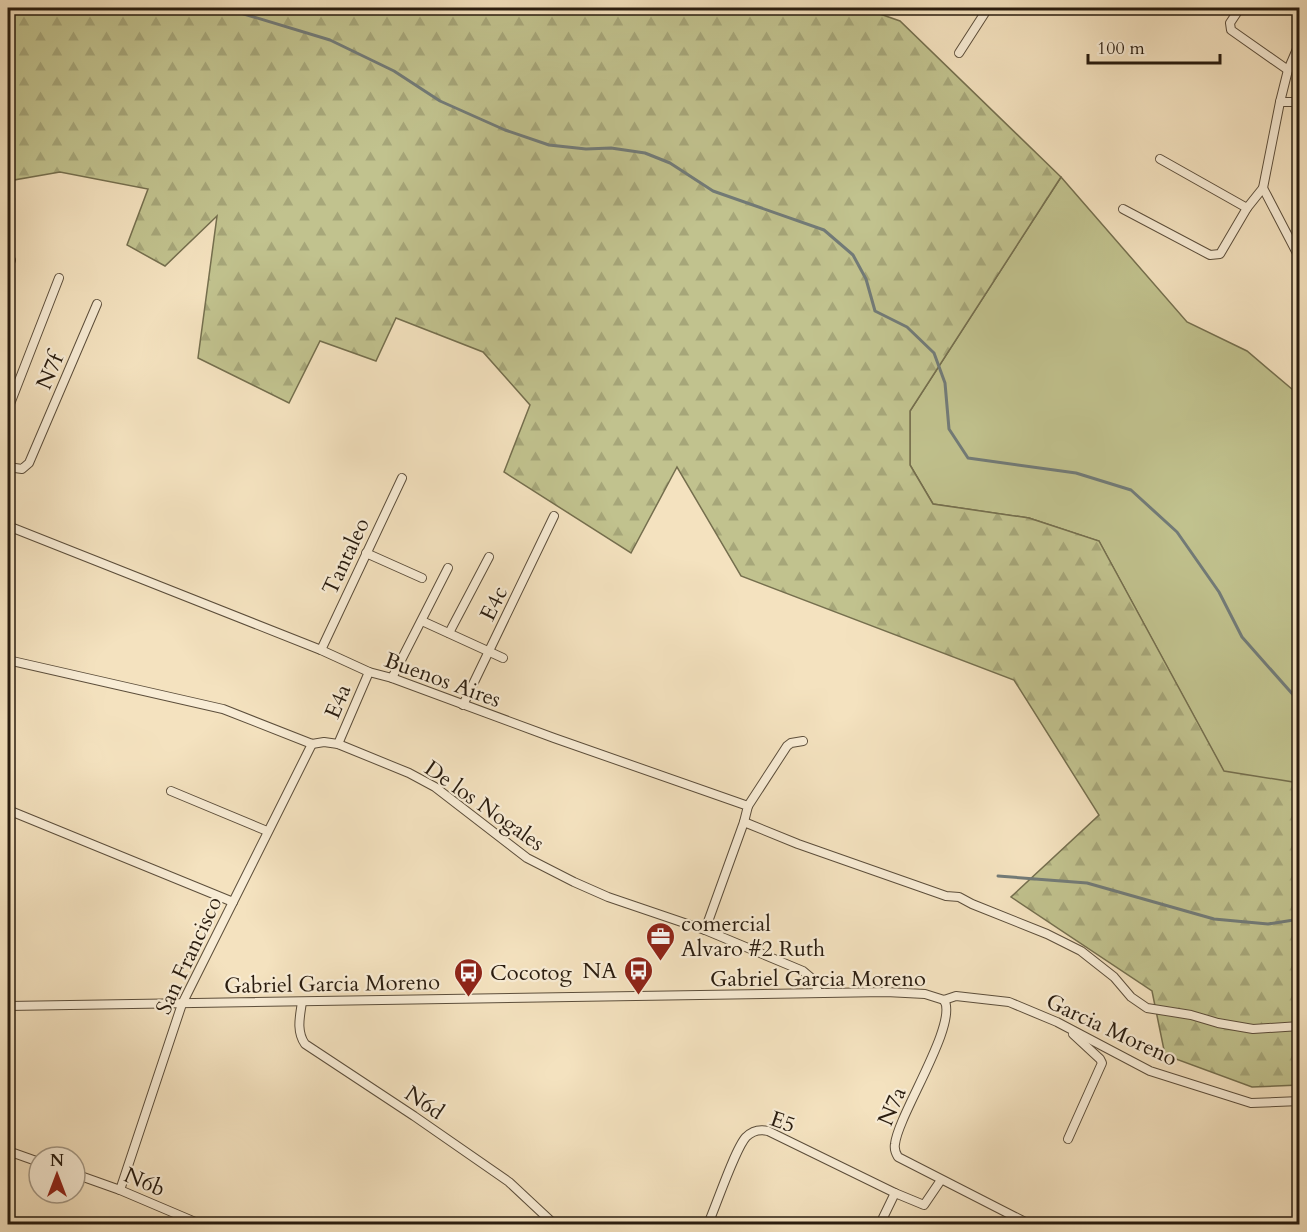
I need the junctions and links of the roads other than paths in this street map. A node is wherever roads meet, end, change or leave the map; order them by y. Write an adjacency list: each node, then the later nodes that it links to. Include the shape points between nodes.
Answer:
1 (988, 8): 4 (street)
2 (1240, 8): 5 (street, via 1230,23 1231,30)
3 (1299, 42): 5 (street)
4 (959, 53)
5 (1288, 70): 6 (street)
6 (1280, 102): 7 (street); 9 (street)
7 (1299, 102)
8 (1160, 159): 10 (street)
9 (1263, 188): 10 (street); 12 (street)
10 (1247, 208): 11 (street, via 1223,252 1217,255 1210,255)
11 (1124, 209)
12 (1299, 259)
13 (59, 278): 15 (street)
14 (97, 304): 16 (street, N7f, via 29,463 22,469)
15 (8, 409)
16 (8, 467)
17 (402, 478): 20 (street, Tantaleo)
18 (554, 516): 27 (street, E4c)
19 (8, 526): 26 (street, Buenos Aires)
20 (366, 553): 23 (street); 26 (street, Tantaleo)
21 (489, 557): 25 (street)
22 (448, 568): 24 (street)
23 (422, 578)
24 (422, 621): 25 (street); 31 (street)
25 (449, 633): 27 (street)
26 (321, 650): 30 (street, Buenos Aires)
27 (489, 652): 28 (street); 32 (street, E4c)
28 (503, 658)
29 (8, 660): 34 (street, De los Nogales, via 223,709)
30 (369, 672): 31 (street, Buenos Aires); 35 (street, E4a)
31 (392, 678): 32 (street, Buenos Aires)
32 (463, 705): 37 (street, Buenos Aires)
33 (803, 741): 37 (street, via 787,746)
34 (312, 744): 35 (street, De los Nogales); 40 (street, San Francisco)
35 (338, 744): 42 (street, De los Nogales, via 396,766 435,787 540,866 608,897)
36 (171, 790): 40 (street)
37 (748, 806): 39 (street)
38 (8, 810): 41 (street)
39 (744, 822): 42 (street); 48 (street, via 946,896 959,897 1047,934 1099,964 1147,1008 1253,1029)
40 (267, 831): 41 (street, San Francisco)
41 (232, 902): 46 (street, San Francisco)
42 (705, 930): 43 (street, De los Nogales, via 803,971 815,981)
43 (818, 993): 44 (street, Gabriel Garcia Moreno, via 926,994); 45 (street, Gabriel Garcia Moreno)
44 (944, 1000): 49 (street, Garcia Moreno, via 956,996 1009,1002); 55 (street, N7a, via 948,1009 941,1031 894,1145 898,1157)
45 (302, 1002): 46 (street, Gabriel Garcia Moreno); 59 (street, N6d, via 299,1023 305,1044 509,1182)
46 (182, 1004): 47 (street, Gabriel Garcia Moreno); 56 (street, San Francisco)
47 (8, 1006)
48 (1299, 1026)
49 (1069, 1030): 50 (street, Garcia Moreno, via 1150,1071 1251,1103); 51 (street, via 1102,1063)
50 (1299, 1101)
51 (1068, 1139)
52 (8, 1151): 53 (street)
53 (27, 1158)
54 (87, 1178): 56 (street, N6b)
55 (941, 1180): 57 (street, E5, via 924,1205); 62 (street, N7a)
56 (120, 1190): 58 (street, N6b)
57 (895, 1193): 60 (street, E5, via 768,1131 753,1131 742,1142); 61 (street)
58 (200, 1224)
59 (554, 1224)
60 (708, 1224)
61 (880, 1224)
62 (1029, 1224)
63 (1194, 1224): 64 (street)
64 (1205, 1224)

